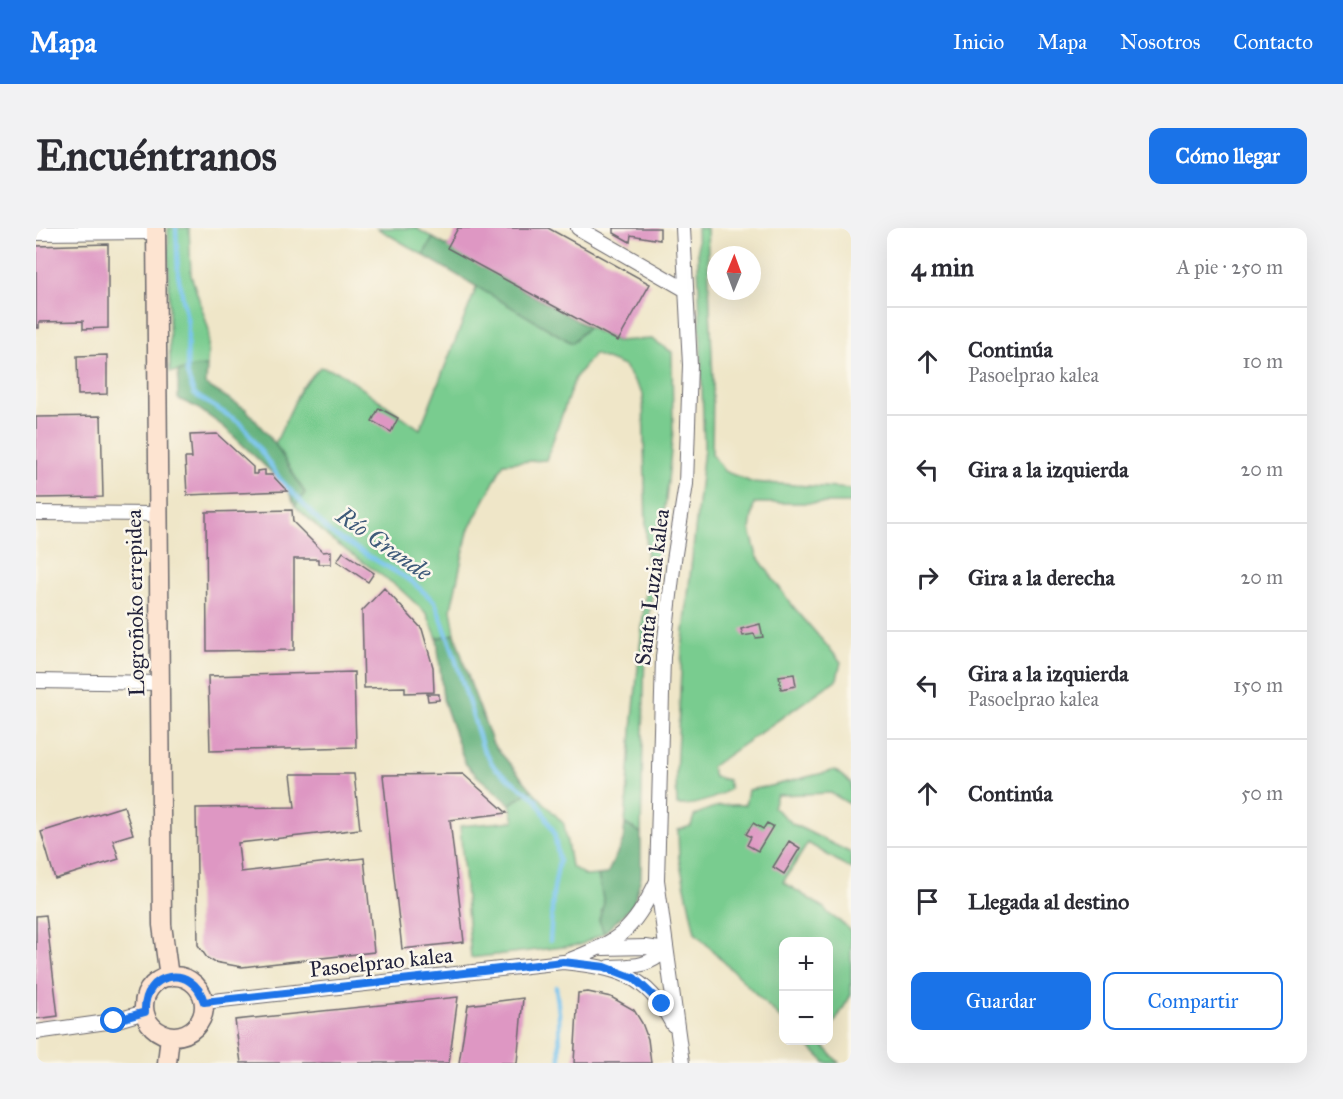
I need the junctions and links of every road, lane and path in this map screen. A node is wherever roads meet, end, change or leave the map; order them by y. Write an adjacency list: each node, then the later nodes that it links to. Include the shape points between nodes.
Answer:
1 (578, 228): 5 (street)
2 (683, 228): 5 (street, Santa Luzia kalea)
3 (156, 230): 4 (street); 7 (main road, Logroñoko errepidea)
4 (36, 233)
5 (686, 290): 10 (street, Santa Luzia kalea, via 690,365 686,484 663,657)
6 (36, 513): 7 (street)
7 (157, 514): 9 (main road, Logroñoko errepidea)
8 (36, 681): 9 (street)
9 (161, 683): 15 (main road, Logroñoko errepidea, via 162,925)
10 (657, 880): 11 (street, via 644,908 624,934); 12 (street, Santa Luzia kalea)
11 (602, 948): 12 (street); 13 (street)
12 (666, 950): 14 (street, via 641,966); 19 (street, Santa Luzia kalea)
13 (563, 962): 14 (street); 16 (street, Pasoelprao kalea)
14 (605, 967): 19 (street, via 634,978 662,1004)
15 (169, 977): 16 (main road, via 179,976 196,985); 17 (main road, via 160,980 147,994)
16 (204, 1002): 20 (main road, via 203,1016 195,1028 183,1035)
17 (145, 1012): 18 (street, via 114,1021); 20 (main road, via 158,1032)
18 (36, 1032)
19 (678, 1035): 22 (street, Santa Luzia kalea)
20 (170, 1036): 21 (main road)
21 (167, 1063)
22 (682, 1063)

